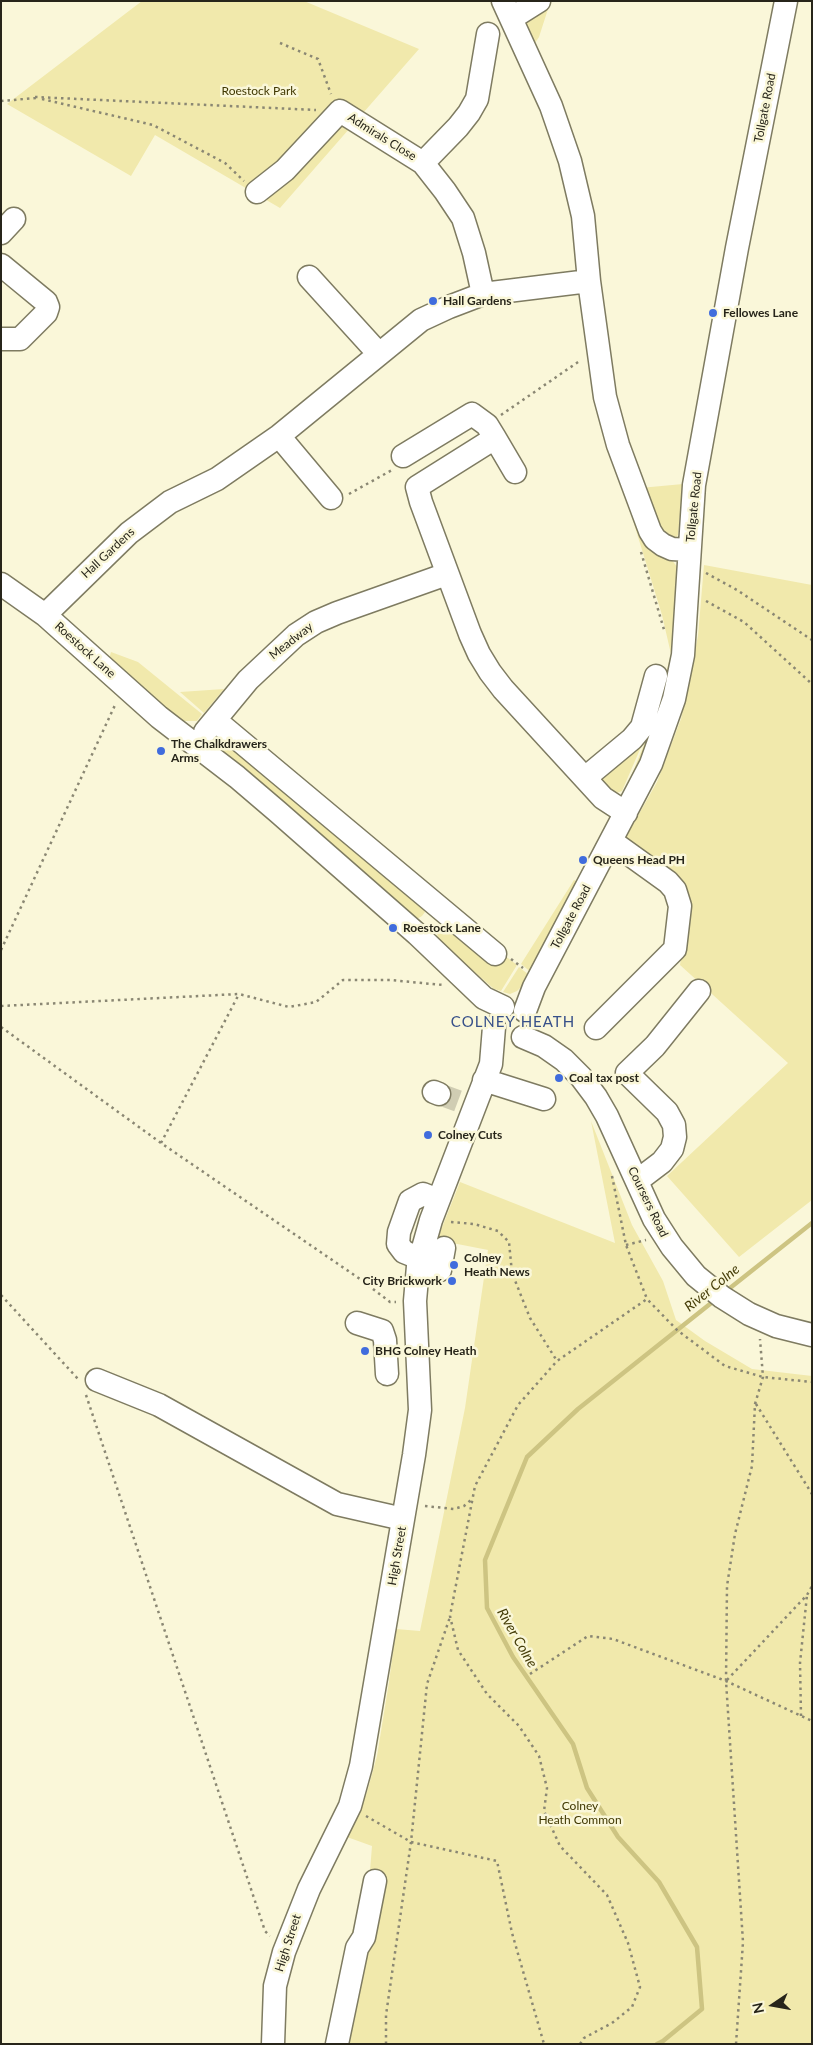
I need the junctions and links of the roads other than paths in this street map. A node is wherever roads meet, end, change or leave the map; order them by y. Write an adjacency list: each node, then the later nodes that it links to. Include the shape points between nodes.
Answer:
1 (539, 1): 3 (street)
2 (786, 1): 18 (street, Tollgate Road, via 694,485)
3 (507, 10): 9 (street, via 551,106 570,161 583,216)
4 (488, 34): 5 (street, Admirals Close, via 477,99 458,127)
5 (423, 163): 6 (street, Admirals Close, via 340,111 286,170); 10 (street, Admirals Close, via 463,218)
6 (256, 192)
7 (1, 265): 11 (street, via 48,307 20,339)
8 (309, 276): 12 (street)
9 (589, 281): 10 (street, Hall Gardens); 18 (street, via 605,397 618,445 650,531 663,545)
10 (483, 294): 12 (street, Hall Gardens, via 421,320)
11 (1, 340)
12 (379, 354): 14 (street, Hall Gardens)
13 (491, 431): 15 (street, via 472,414); 16 (street); 19 (street, via 417,487)
14 (279, 436): 17 (street); 21 (street, Hall Gardens, via 217,479 170,502 128,533)
15 (403, 456)
16 (515, 472)
17 (331, 498)
18 (689, 559): 26 (street, Tollgate Road, via 683,655 674,699 654,757)
19 (447, 574): 23 (street, Meadway, via 309,626 270,657); 25 (street, via 470,634 490,672)
20 (1, 584): 21 (street, Roestock Lane)
21 (46, 615): 24 (street, Roestock Lane, via 159,717)
22 (656, 676): 25 (street, via 642,727)
23 (215, 720): 24 (street, Meadway); 28 (street)
24 (195, 744): 29 (street, Roestock Lane)
25 (585, 778): 26 (street, via 603,798)
26 (626, 813): 27 (street, Tollgate Road)
27 (611, 841): 32 (street, Tollgate Road, via 535,983); 33 (street, via 668,882 675,890 680,906 675,949)
28 (439, 908): 29 (street); 30 (street)
29 (417, 934): 32 (street, Roestock Lane)
30 (495, 954)
31 (699, 991): 36 (street, via 627,1073 667,1112 674,1125 672,1149 662,1162)
32 (509, 1018): 34 (street, High Street); 36 (street, Coursers Road, via 582,1077 607,1116)
33 (596, 1028)
34 (487, 1072): 35 (street); 38 (street, High Street, via 451,1099 434,1210)
35 (544, 1099)
36 (637, 1181): 40 (street, Coursers Road, via 664,1235 696,1276 754,1317 792,1331)
37 (444, 1248): 38 (street, via 440,1270)
38 (419, 1262): 43 (street, High Street, via 415,1301 420,1410)
39 (356, 1323): 41 (street, via 382,1331)
40 (812, 1334)
41 (387, 1374)
42 (89, 1386): 43 (street, via 159,1405 337,1504)
43 (405, 1511): 45 (street, High Street, via 361,1766 350,1806 309,1889 284,1952 275,1986)
44 (375, 1881): 46 (street, via 364,1937 357,1948)
45 (272, 2044)
46 (338, 2044)

